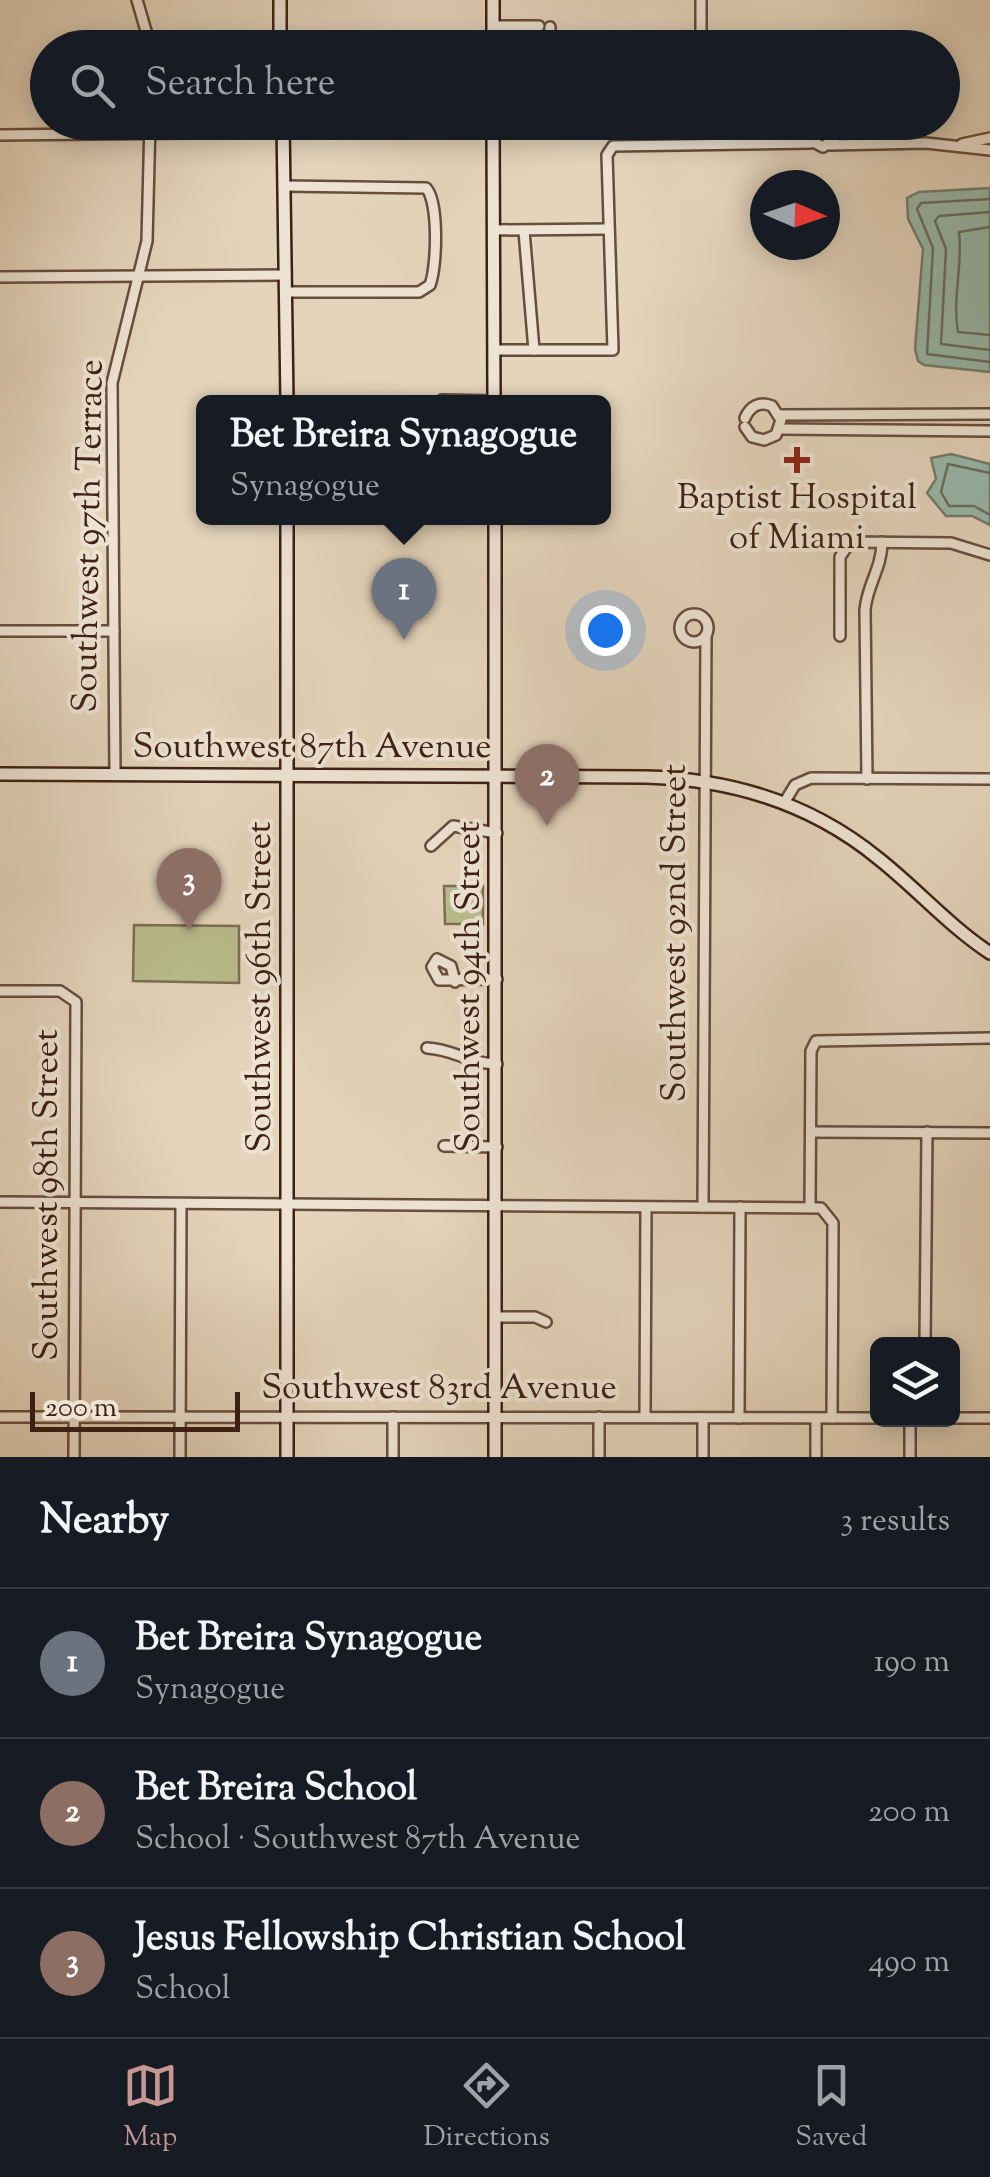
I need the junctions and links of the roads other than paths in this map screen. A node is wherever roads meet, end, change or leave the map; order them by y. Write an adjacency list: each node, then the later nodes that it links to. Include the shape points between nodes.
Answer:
1 (138, 0): 6 (street)
2 (280, 0): 7 (street)
3 (493, 0): 5 (street)
4 (702, 0): 10 (street)
5 (493, 26): 8 (street); 9 (street)
6 (146, 30)
7 (280, 30)
8 (493, 30)
9 (545, 30)
10 (702, 30)
11 (30, 133): 12 (street)
12 (0, 134)
13 (990, 138): 25 (street)
14 (150, 140): 34 (street, Southwest 97th Terrace, via 148,234)
15 (284, 140): 28 (street)
16 (493, 140): 30 (street)
17 (770, 140): 23 (street)
18 (831, 140): 26 (street)
19 (854, 140): 21 (street)
20 (873, 140): 22 (street)
21 (856, 142): 22 (street); 26 (street)
22 (878, 142): 25 (street)
23 (763, 143): 24 (street); 29 (street, via 610,148)
24 (810, 143): 26 (street)
25 (962, 144): 27 (street)
26 (830, 145)
27 (990, 150)
28 (285, 186): 32 (street); 35 (street, via 415,186 431,193 434,268 428,288 419,292)
29 (608, 229): 31 (street); 37 (street, via 614,350)
30 (494, 230): 31 (street); 36 (street)
31 (524, 230): 37 (street)
32 (286, 276): 34 (street); 35 (street)
33 (0, 277): 34 (street)
34 (136, 277): 49 (street, Southwest 97th Terrace, via 112,383)
35 (286, 292): 38 (street)
36 (494, 350): 37 (street); 39 (street)
37 (534, 350)
38 (286, 395)
39 (494, 395)
40 (780, 414): 41 (street); 42 (street); 42 (street, via 761,404 745,422 752,437 764,440)
41 (990, 414)
42 (779, 430): 43 (street)
43 (990, 431)
44 (288, 525): 56 (street, Southwest 96th Street)
45 (496, 525): 57 (street, Southwest 94th Street)
46 (882, 542): 47 (street, via 952,543); 51 (street, via 850,542 841,552); 58 (street, via 866,602)
47 (990, 556)
48 (0, 631): 49 (street)
49 (114, 632): 55 (street, Southwest 97th Terrace)
50 (706, 635): 52 (street); 52 (street, via 703,618 686,617 681,633); 53 (street, Southwest 92nd Street)
51 (840, 636)
52 (694, 642): 53 (street, Southwest 92nd Street)
53 (704, 660): 60 (street, Southwest 92nd Street)
54 (0, 774): 55 (street, Southwest 87th Avenue)
55 (114, 775): 56 (street, Southwest 87th Avenue)
56 (289, 776): 57 (street, Southwest 87th Avenue); 79 (street, Southwest 96th Street)
57 (497, 777): 60 (street, Southwest 87th Avenue); 62 (street, Southwest 94th Street)
58 (867, 778): 59 (street); 61 (street, via 805,780)
59 (990, 780)
60 (704, 782): 61 (street, Southwest 87th Avenue); 81 (street, Southwest 92nd Street)
61 (784, 803): 64 (street, Southwest 87th Avenue, via 864,847)
62 (497, 833): 63 (street, via 453,826); 65 (street, Southwest 94th Street)
63 (431, 846)
64 (990, 953)
65 (497, 979): 66 (street); 70 (street, Southwest 94th Street)
66 (455, 982)
67 (0, 991): 77 (street, Southwest 98th Street, via 60,991 76,1007)
68 (990, 1038): 71 (street, via 816,1041)
69 (427, 1048): 70 (street)
70 (497, 1064): 75 (street, Southwest 94th Street)
71 (811, 1132): 72 (street); 82 (street)
72 (926, 1132): 73 (street); 87 (street)
73 (990, 1133)
74 (444, 1146): 75 (street)
75 (497, 1147): 80 (street, Southwest 94th Street)
76 (0, 1202): 77 (street)
77 (75, 1204): 78 (street); 88 (street, Southwest 98th Street)
78 (182, 1205): 79 (street); 89 (street)
79 (288, 1206): 80 (street); 91 (street, Southwest 96th Street)
80 (497, 1206): 83 (street); 85 (street, Southwest 94th Street)
81 (704, 1206): 83 (street); 84 (street)
82 (810, 1206): 84 (street); 99 (street, via 825,1210 833,1223)
83 (646, 1207): 94 (street)
84 (740, 1207): 97 (street)
85 (496, 1316): 86 (street); 95 (street, Southwest 94th Street)
86 (546, 1322)
87 (925, 1337)
88 (74, 1416): 89 (street, Southwest 83rd Avenue); 90 (street, Southwest 83rd Avenue); 104 (street, Southwest 98th Street)
89 (180, 1416): 91 (street, Southwest 83rd Avenue); 105 (street)
90 (0, 1417)
91 (288, 1417): 92 (street, Southwest 83rd Avenue); 106 (street, Southwest 96th Street)
92 (393, 1417): 95 (street, Southwest 83rd Avenue); 107 (street)
93 (599, 1417): 94 (street, Southwest 83rd Avenue); 95 (street, Southwest 83rd Avenue); 109 (street)
94 (645, 1417): 96 (street, Southwest 83rd Avenue)
95 (495, 1418): 108 (street, Southwest 94th Street)
96 (703, 1418): 97 (street, Southwest 83rd Avenue); 110 (street)
97 (739, 1418): 98 (street, Southwest 83rd Avenue)
98 (816, 1418): 99 (street, Southwest 83rd Avenue); 111 (street)
99 (832, 1418): 100 (street, Southwest 83rd Avenue)
100 (870, 1418)
101 (960, 1418): 102 (street)
102 (990, 1418)
103 (910, 1427): 112 (street)
104 (74, 1457)
105 (180, 1457)
106 (288, 1457)
107 (392, 1457)
108 (495, 1457)
109 (599, 1457)
110 (702, 1457)
111 (816, 1457)
112 (910, 1457)

